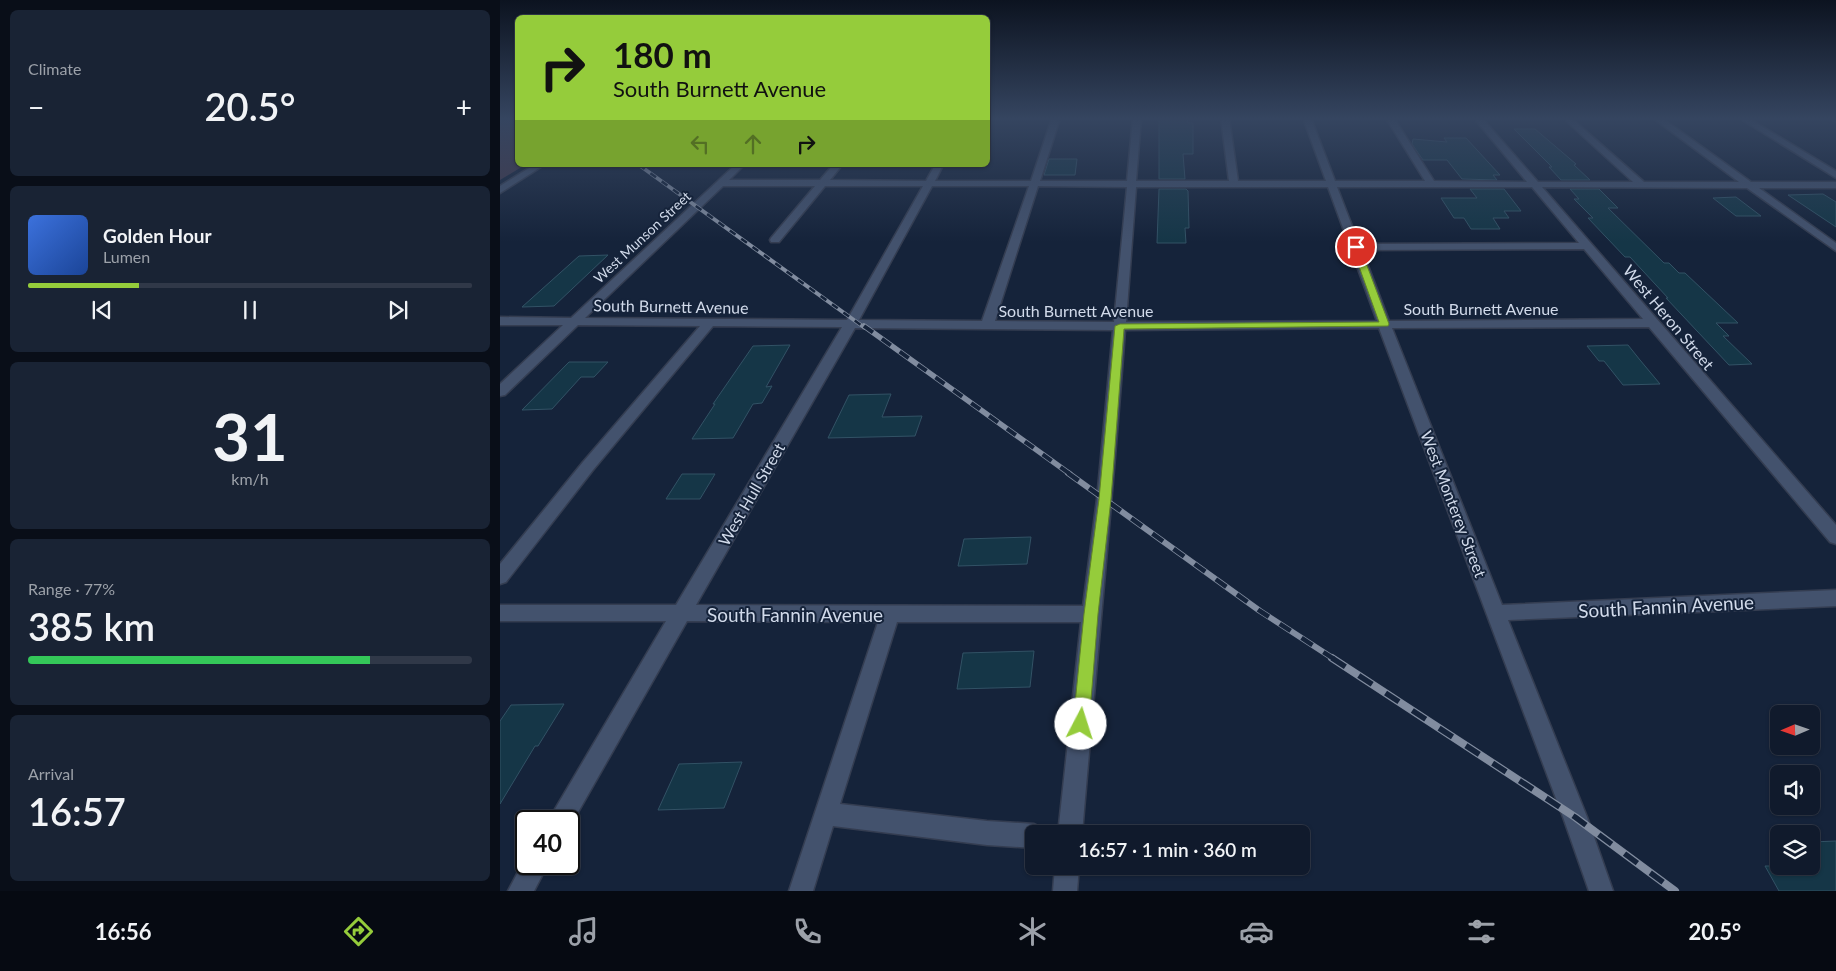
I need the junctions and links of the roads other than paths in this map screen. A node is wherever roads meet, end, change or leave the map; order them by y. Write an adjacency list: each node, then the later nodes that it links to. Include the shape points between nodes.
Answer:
1 (1042, 160): 18 (street)
2 (1134, 160): 19 (street)
3 (1231, 160): 20 (street)
4 (1323, 160): 21 (street, West Monterey Street)
5 (1416, 160): 22 (street)
6 (1514, 160): 23 (street, West Heron Street)
7 (1614, 160): 24 (street)
8 (1713, 160): 26 (street)
9 (1811, 160): 14 (street)
10 (537, 167): 27 (street)
11 (738, 167): 15 (street, West Munson Street)
12 (836, 167): 16 (street)
13 (938, 167): 17 (street, West Hull Street)
14 (1836, 175)
15 (721, 183): 16 (street); 32 (street, West Munson Street)
16 (823, 183): 17 (street); 28 (street)
17 (928, 184): 18 (street); 37 (street, West Hull Street)
18 (1034, 184): 19 (street); 38 (street)
19 (1132, 184): 20 (street); 39 (street)
20 (1234, 184): 21 (street)
21 (1332, 184): 22 (street); 30 (street, West Monterey Street)
22 (1431, 184): 23 (street)
23 (1536, 185): 24 (street); 29 (street, West Heron Street)
24 (1642, 185): 26 (street)
25 (1836, 185): 26 (street)
26 (1749, 186): 31 (street)
27 (500, 190)
28 (775, 240)
29 (1587, 246): 30 (street); 35 (street, West Heron Street)
30 (1356, 247): 36 (street, West Monterey Street)
31 (1836, 248)
32 (574, 321): 33 (street, South Burnett Avenue); 34 (street, South Burnett Avenue); 40 (street, West Munson Street)
33 (500, 322)
34 (709, 323): 37 (street, South Burnett Avenue); 42 (street, via 588,466)
35 (1652, 323): 36 (street, South Burnett Avenue); 41 (street, West Heron Street)
36 (1384, 324): 39 (street, South Burnett Avenue); 45 (street, West Monterey Street)
37 (850, 325): 38 (street, South Burnett Avenue); 46 (street, West Hull Street)
38 (988, 326): 39 (street, South Burnett Avenue)
39 (1120, 326): 48 (street)
40 (500, 392)
41 (1836, 537)
42 (500, 577)
43 (1836, 598): 45 (street, South Fannin Avenue)
44 (500, 613): 46 (street, South Fannin Avenue)
45 (1497, 613): 58 (street, West Monterey Street)
46 (681, 614): 47 (street, South Fannin Avenue); 49 (street, West Hull Street)
47 (890, 614): 48 (street, South Fannin Avenue); 50 (street)
48 (1091, 614): 51 (street)
49 (566, 810)
50 (826, 814): 52 (street); 56 (street)
51 (1071, 825)
52 (1025, 835)
53 (529, 875): 55 (street)
54 (1066, 875): 57 (street)
55 (520, 891)
56 (801, 891)
57 (1065, 891)
58 (1601, 891)

